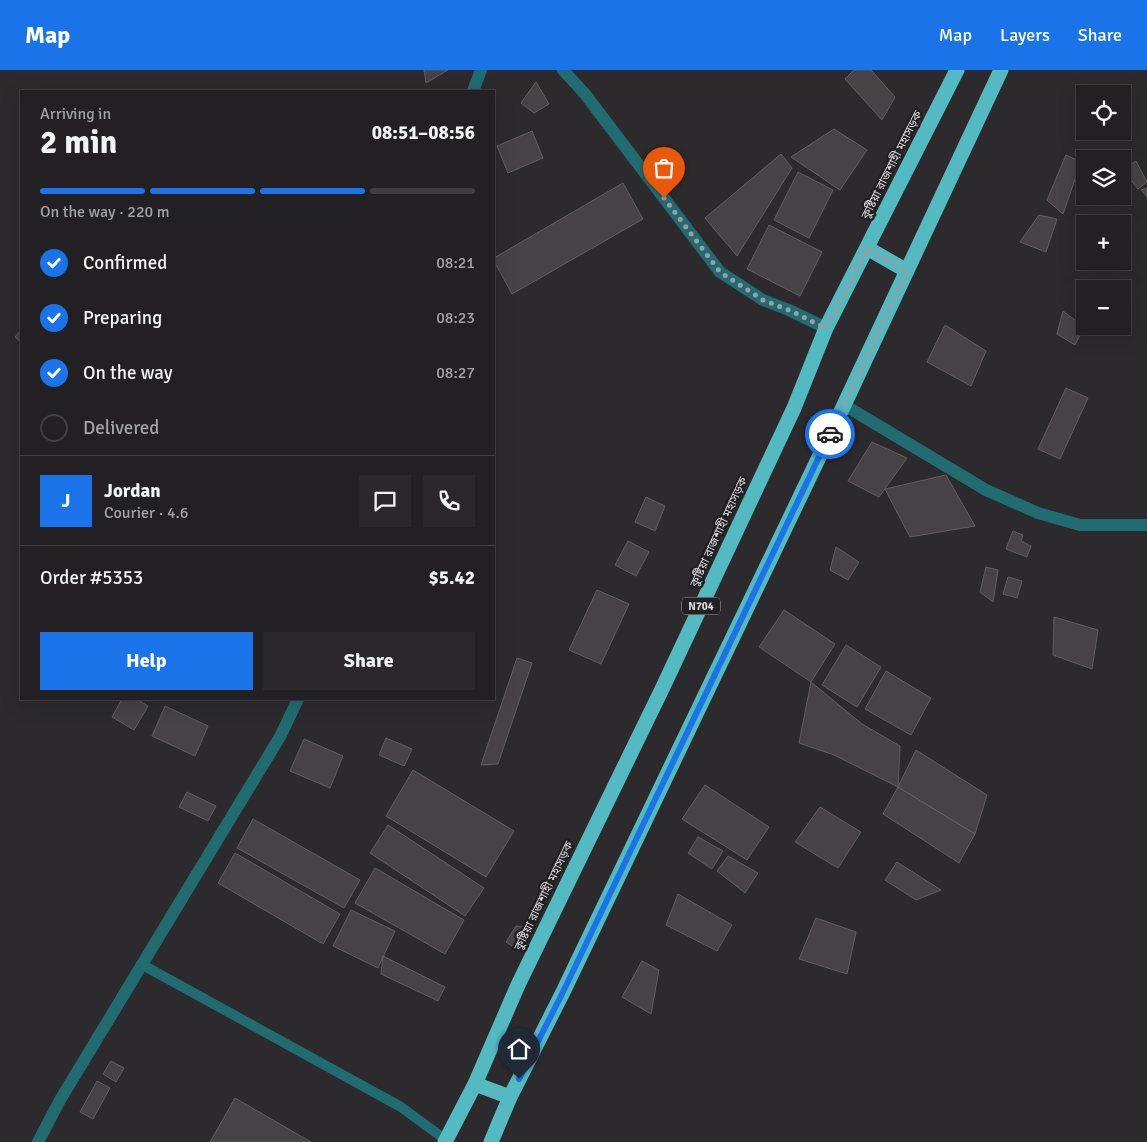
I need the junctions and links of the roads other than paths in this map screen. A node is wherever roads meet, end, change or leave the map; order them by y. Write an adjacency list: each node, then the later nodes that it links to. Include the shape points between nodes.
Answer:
1 (481, 70): 5 (street)
2 (563, 70): 8 (street, via 585,94 720,272 763,300)
3 (957, 70): 6 (highway, কুষ্টিয়া রাজশাহী মহাসড়ক / N704)
4 (1002, 70): 7 (highway)
5 (473, 90)
6 (867, 248): 7 (highway); 8 (highway, কুষ্টিয়া রাজশাহী মহাসড়ক / N704)
7 (907, 271): 9 (highway)
8 (826, 328): 13 (highway, কুষ্টিয়া রাজশাহী মহাসড়ক / N704, via 790,418 518,985)
9 (844, 406): 10 (street, via 986,490 1038,513 1080,525); 14 (highway)
10 (1147, 525)
11 (298, 700): 12 (street, via 281,735)
12 (141, 964): 15 (lane, via 401,1107); 16 (street)
13 (475, 1084): 14 (highway); 15 (highway, কুষ্টিয়া রাজশাহী মহাসড়ক / N704)
14 (510, 1097): 17 (highway)
15 (446, 1141)
16 (38, 1142)
17 (491, 1142)

